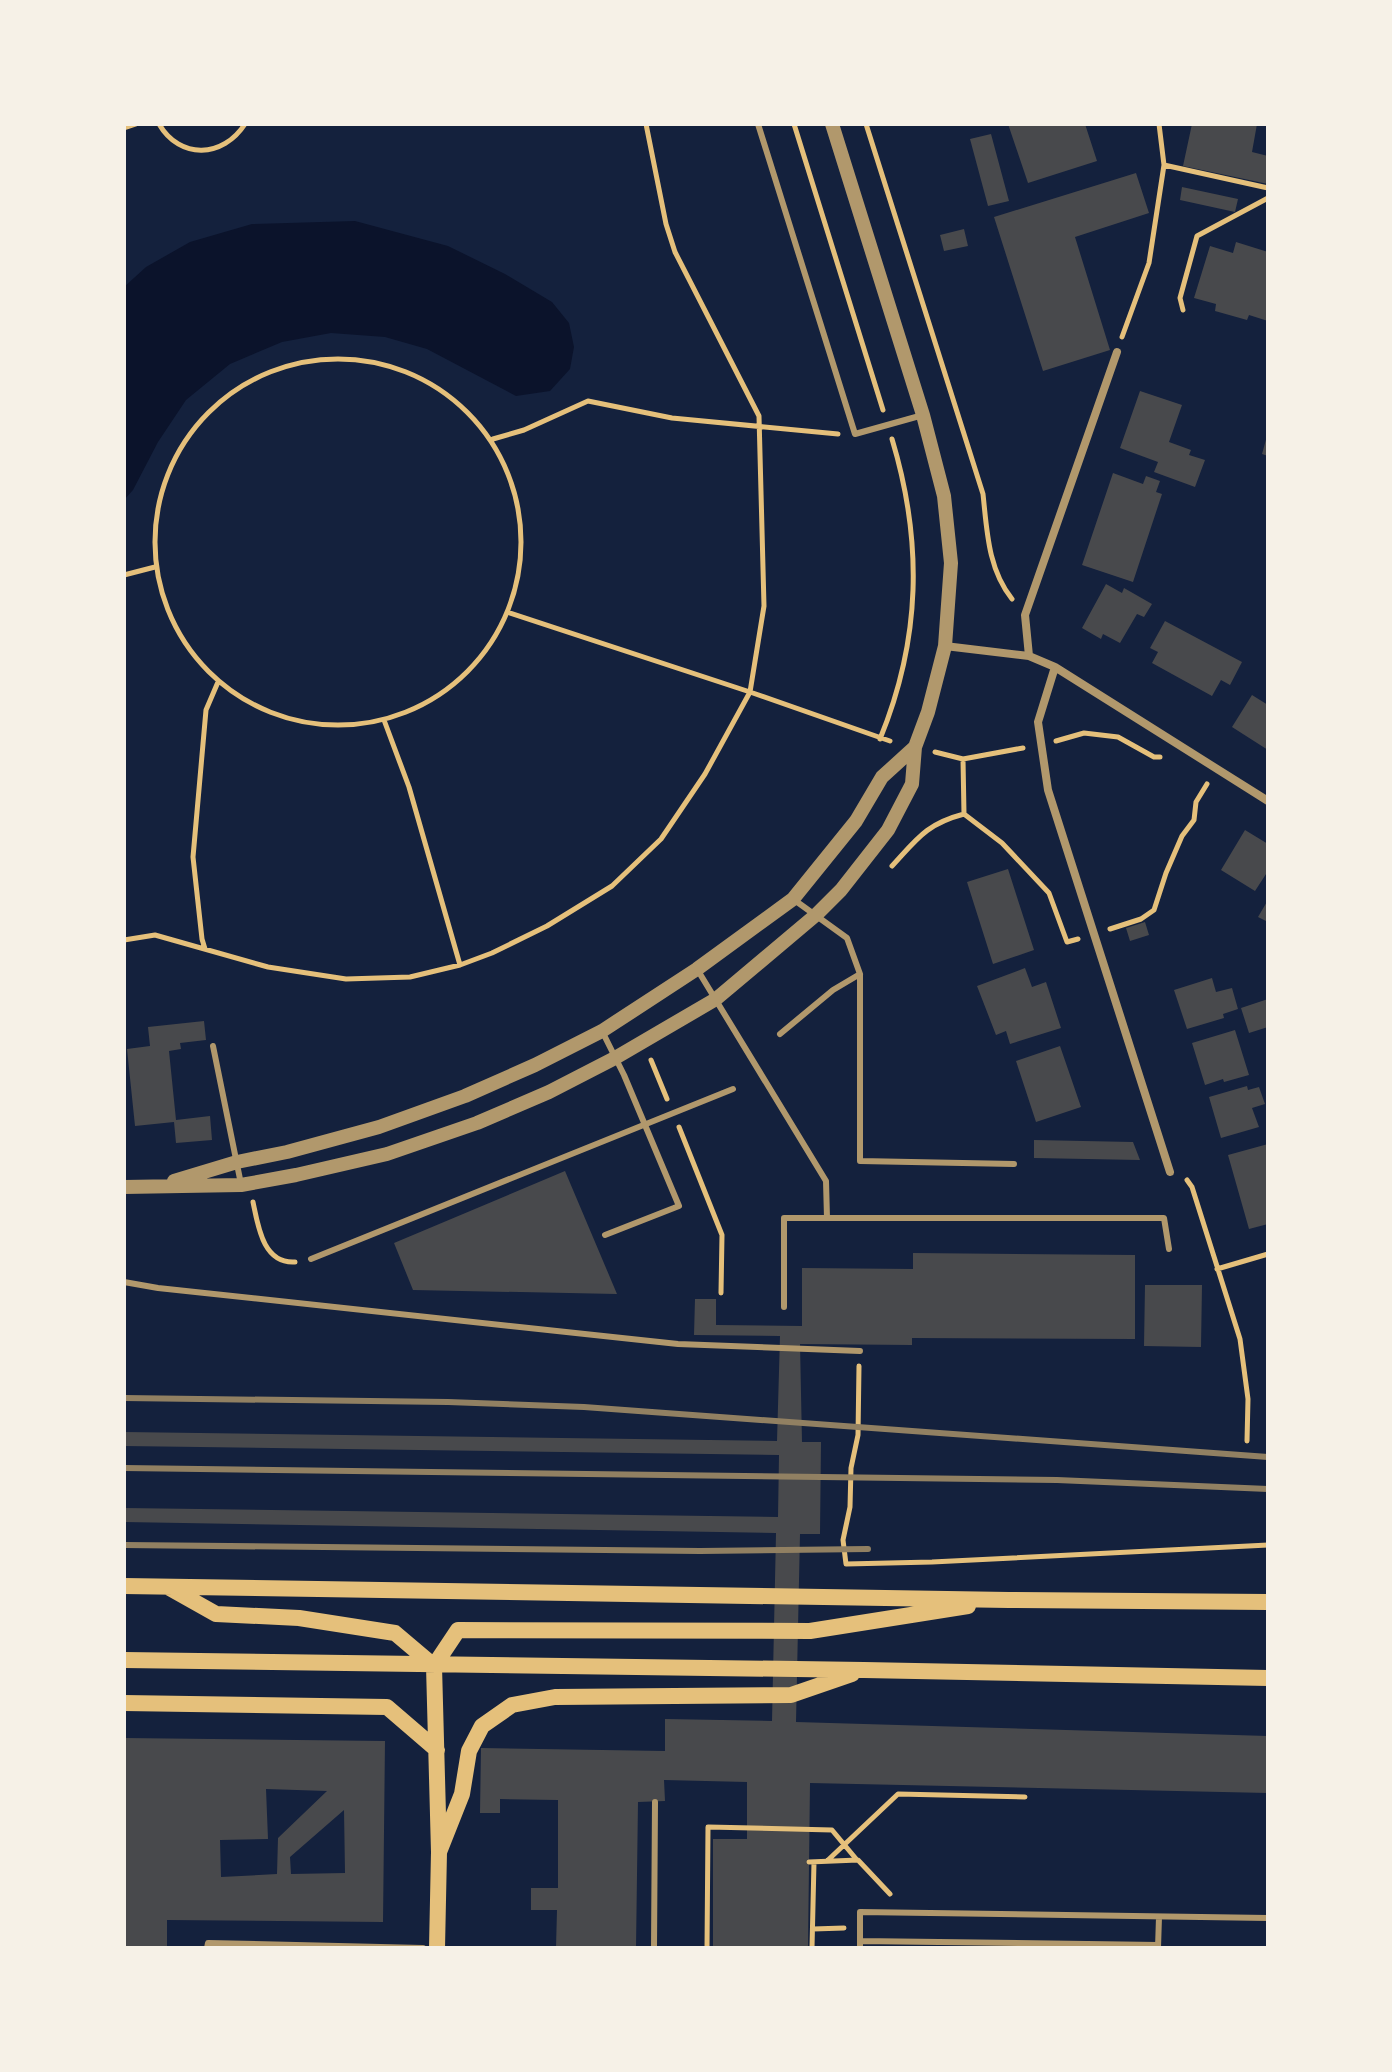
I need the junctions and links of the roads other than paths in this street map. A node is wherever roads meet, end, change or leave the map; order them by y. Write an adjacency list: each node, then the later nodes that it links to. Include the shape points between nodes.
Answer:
1 (758, 124): 4 (lane, via 855,434)
2 (832, 124): 4 (street)
3 (1117, 352): 6 (street, via 1025,615)
4 (923, 415): 5 (street, via 944,496 951,563)
5 (945, 646): 6 (street); 8 (street)
6 (1029, 656): 7 (street)
7 (1055, 667): 9 (street); 23 (street, via 1038,722 1048,790)
8 (915, 747): 10 (street, via 882,777 856,821); 11 (street, via 912,784 888,830)
9 (1268, 801)
10 (793, 899): 11 (lane); 12 (street)
11 (817, 914): 13 (lane, via 847,938); 14 (street)
12 (697, 969): 14 (lane); 15 (street)
13 (860, 974): 16 (lane); 22 (lane, via 860,1161)
14 (716, 999): 18 (street); 27 (lane, via 826,1181)
15 (602, 1031): 18 (lane); 21 (street, via 465,1096 364,1131)
16 (780, 1034)
17 (213, 1046): 21 (lane)
18 (615, 1058): 20 (lane); 24 (street, via 477,1123 387,1154)
19 (733, 1089): 20 (lane)
20 (645, 1124): 28 (lane, via 679,1206); 30 (lane)
21 (237, 1162): 24 (lane); 25 (street)
22 (1014, 1164)
23 (1170, 1172)
24 (245, 1184): 25 (street)
25 (159, 1185): 26 (street)
26 (124, 1187)
27 (827, 1218): 29 (lane, via 1164,1218); 32 (lane, via 784,1218)
28 (605, 1235)
29 (1169, 1249)
30 (311, 1259)
31 (124, 1282): 33 (lane, via 678,1344)
32 (784, 1307)
33 (860, 1351)
34 (124, 1586): 35 (main road)
35 (166, 1586): 36 (main road); 39 (main road, via 216,1614 299,1618 395,1633)
36 (1009, 1600): 37 (main road); 39 (main road, via 810,1631 458,1630)
37 (1268, 1602)
38 (124, 1660): 39 (main road)
39 (434, 1666): 40 (main road); 43 (main road)
40 (864, 1670): 41 (main road); 45 (main road, via 791,1695 555,1697 512,1705 482,1726 469,1751 462,1794)
41 (1268, 1678)
42 (124, 1703): 43 (main road, via 387,1707)
43 (437, 1750): 45 (main road)
44 (655, 1802): 54 (lane)
45 (439, 1852): 53 (main road)
46 (1159, 1917): 47 (lane); 48 (lane, via 860,1912); 50 (lane)
47 (1268, 1918)
48 (860, 1944): 50 (lane)
49 (321, 1947): 51 (lane, via 208,1943); 52 (lane)
50 (1158, 1947)
51 (207, 1948)
52 (423, 1948)
53 (437, 1948)
54 (654, 1948)

